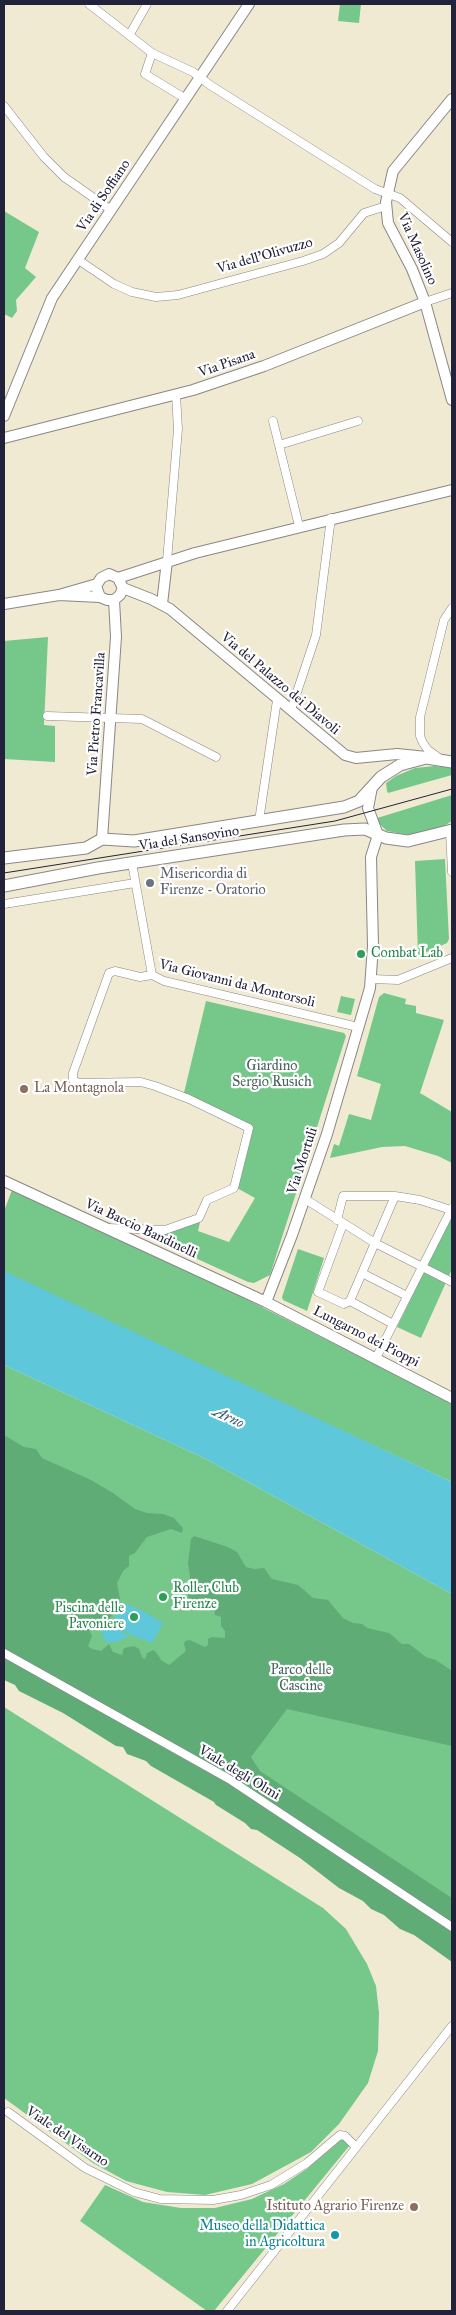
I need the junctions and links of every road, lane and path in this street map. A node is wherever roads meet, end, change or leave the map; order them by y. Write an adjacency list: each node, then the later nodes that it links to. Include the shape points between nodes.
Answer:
1 (89, 4): 4 (street)
2 (147, 4): 4 (street)
3 (249, 4): 6 (street, Via di Soffiano)
4 (130, 34): 5 (street)
5 (152, 53): 6 (street); 7 (street, via 145,74)
6 (201, 78): 7 (street, Via di Soffiano); 10 (street, via 374,189)
7 (186, 99): 12 (street, Via di Soffiano)
8 (452, 99): 10 (street, via 393,171)
9 (4, 106): 12 (street, via 64,177)
10 (387, 192): 11 (street); 13 (street, via 400,198)
11 (386, 206): 14 (street, Via dell'Olivuzzo, via 364,213 338,243 318,256 178,295 156,297 132,292); 16 (street, Via Masolino, via 391,230)
12 (111, 210): 14 (street, Via di Soffiano)
13 (452, 242)
14 (77, 259): 19 (street, Via di Soffiano, via 50,304)
15 (452, 293): 16 (street, Via Pisana)
16 (426, 302): 17 (street, Via Pisana, via 264,366); 18 (street, Via Masolino)
17 (176, 395): 22 (street, Via Pisana); 29 (street, via 178,429)
18 (452, 400)
19 (4, 416)
20 (273, 421): 23 (street)
21 (358, 421): 23 (street)
22 (4, 438)
23 (278, 445): 28 (street)
24 (452, 484): 26 (street)
25 (452, 490): 26 (street)
26 (441, 493): 27 (street)
27 (331, 518): 28 (street); 40 (street, via 316,636)
28 (299, 526): 29 (street)
29 (167, 560): 30 (street); 37 (street)
30 (118, 578): 31 (street, via 112,574 104,575); 32 (street)
31 (97, 584): 33 (street); 34 (street)
32 (123, 588): 35 (street); 37 (street, Via del Palazzo dei Diavoli)
33 (59, 595): 34 (street); 36 (street)
34 (100, 597): 35 (street)
35 (114, 600): 42 (street, Via Pietro Francavilla, via 116,637)
36 (4, 604)
37 (162, 604): 39 (street, Via del Palazzo dei Diavoli)
38 (452, 608): 44 (street, via 444,620 420,717 423,743 428,750)
39 (277, 700): 40 (street, Via del Palazzo dei Diavoli); 46 (street)
40 (291, 710): 44 (street, Via del Palazzo dei Diavoli, via 347,756 403,754)
41 (47, 716): 42 (street)
42 (112, 717): 43 (street, via 142,720); 49 (street, Via Pietro Francavilla)
43 (216, 756)
44 (446, 760): 45 (main road, Via del Sansovino, via 410,762 396,767)
45 (372, 787): 46 (main road, Via del Sansovino, via 352,805); 48 (street, via 368,808)
46 (258, 822): 49 (main road, Via del Sansovino, via 134,841)
47 (451, 831): 48 (main road, Via del Sansovino, via 408,841); 52 (street)
48 (378, 834): 51 (main road, Via del Sansovino, via 352,829); 58 (street, via 371,857)
49 (103, 835): 50 (main road, Via del Sansovino, via 86,848)
50 (4, 858)
51 (132, 863): 53 (street); 54 (main road, Via del Sansovino)
52 (452, 872)
53 (135, 884): 55 (street); 57 (street)
54 (4, 886)
55 (4, 904)
56 (452, 958): 58 (street, via 398,980)
57 (152, 975): 59 (street, Via Giovanni da Montorsoli, via 164,981); 65 (street, Via Giovanni da Montorsoli, via 140,977 115,971 109,973 73,1080 79,1083 136,1081 155,1086 249,1128 234,1188 207,1200 199,1218 165,1230)
58 (372, 979): 59 (street, Via Mortuli)
59 (358, 1027): 62 (street, Via Mortuli)
60 (4, 1181): 65 (street, Via Baccio Bandinelli)
61 (395, 1196): 63 (street); 64 (street, via 343,1196); 66 (street)
62 (305, 1199): 64 (street); 72 (street, Via Mortuli)
63 (452, 1209): 67 (street)
64 (340, 1222): 66 (street); 71 (street, via 318,1292 344,1304)
65 (106, 1228): 72 (street, Via Baccio Bandinelli)
66 (375, 1243): 67 (street); 68 (street)
67 (422, 1265): 69 (street); 70 (street)
68 (362, 1273): 70 (street); 71 (street)
69 (452, 1282)
70 (407, 1296): 73 (street)
71 (350, 1301): 73 (street)
72 (266, 1302): 74 (street, Lungarno dei Pioppi)
73 (393, 1324): 74 (street)
74 (376, 1358): 75 (street, Lungarno dei Pioppi)
75 (452, 1398)
76 (4, 1654): 77 (street, Viale degli Olmi, via 234,1782)
77 (452, 1927)
78 (452, 2026): 80 (street)
79 (8, 2112): 80 (street, Viale del Visarno, via 85,2168 134,2192 160,2199 213,2200 241,2194 271,2185 306,2163 339,2136 345,2136)
80 (356, 2147): 81 (street)
81 (227, 2311)

